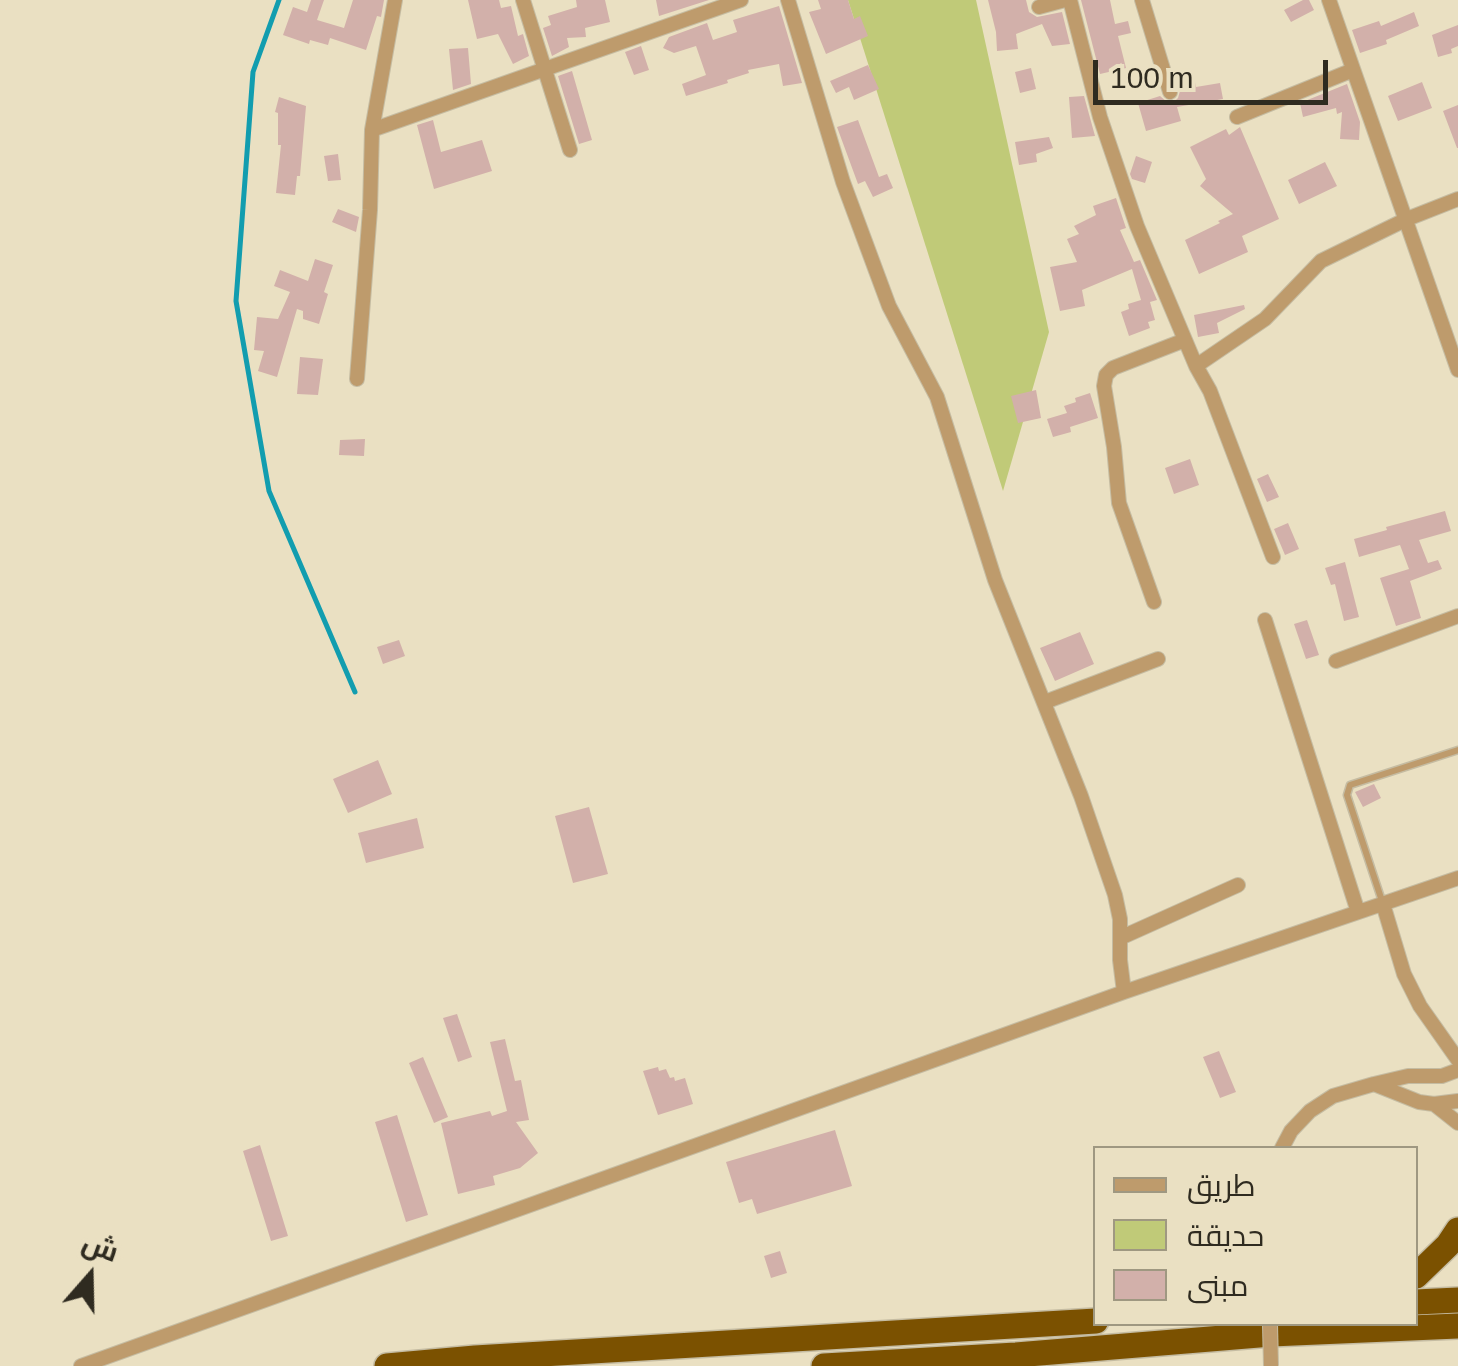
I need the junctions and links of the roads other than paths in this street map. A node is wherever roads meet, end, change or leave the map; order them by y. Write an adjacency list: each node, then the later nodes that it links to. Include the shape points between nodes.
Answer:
1 (395, 0): 13 (street)
2 (524, 0): 9 (street)
3 (742, 0): 9 (street)
4 (788, 0): 27 (street, via 843,182 889,306 937,397 995,580)
5 (1067, 0): 8 (street); 17 (street, via 1116,168)
6 (1142, 0): 11 (street)
7 (1328, 0): 10 (street)
8 (1039, 7)
9 (545, 69): 13 (street); 14 (street)
10 (1354, 70): 12 (street); 16 (street)
11 (1170, 92)
12 (1237, 117)
13 (372, 130): 20 (street)
14 (570, 150)
15 (1458, 199): 16 (street)
16 (1407, 219): 18 (street, via 1322,261 1266,319); 19 (street)
17 (1185, 340): 18 (street); 22 (street, via 1112,368 1104,386 1119,503)
18 (1196, 366): 21 (street)
19 (1458, 370)
20 (356, 379)
21 (1274, 557)
22 (1154, 602)
23 (1458, 616): 26 (street)
24 (1265, 620): 32 (street)
25 (1158, 659): 27 (street)
26 (1336, 661)
27 (1044, 702): 33 (street, via 1116,895)
28 (1458, 750): 31 (lane, via 1350,786 1347,794)
29 (1458, 878): 31 (street)
30 (1238, 885): 33 (street)
31 (1383, 904): 32 (street); 35 (street, via 1404,974)
32 (1358, 912): 34 (street)
33 (1120, 938): 34 (street)
34 (1124, 992): 49 (street)
35 (1458, 1060)
36 (1458, 1070): 37 (street)
37 (1374, 1084): 39 (street); 41 (street, via 1310,1111)
38 (1458, 1101): 39 (street)
39 (1434, 1104): 40 (street)
40 (1458, 1123)
41 (1283, 1146)
42 (1458, 1230): 43 (highway)
43 (1418, 1274)
44 (1458, 1300): 45 (highway)
45 (1418, 1302)
46 (1093, 1321): 50 (highway)
47 (1270, 1326): 52 (street, bridge)
48 (1458, 1326): 51 (highway)
49 (80, 1366)
50 (387, 1366)
51 (824, 1366)
52 (1271, 1366)

